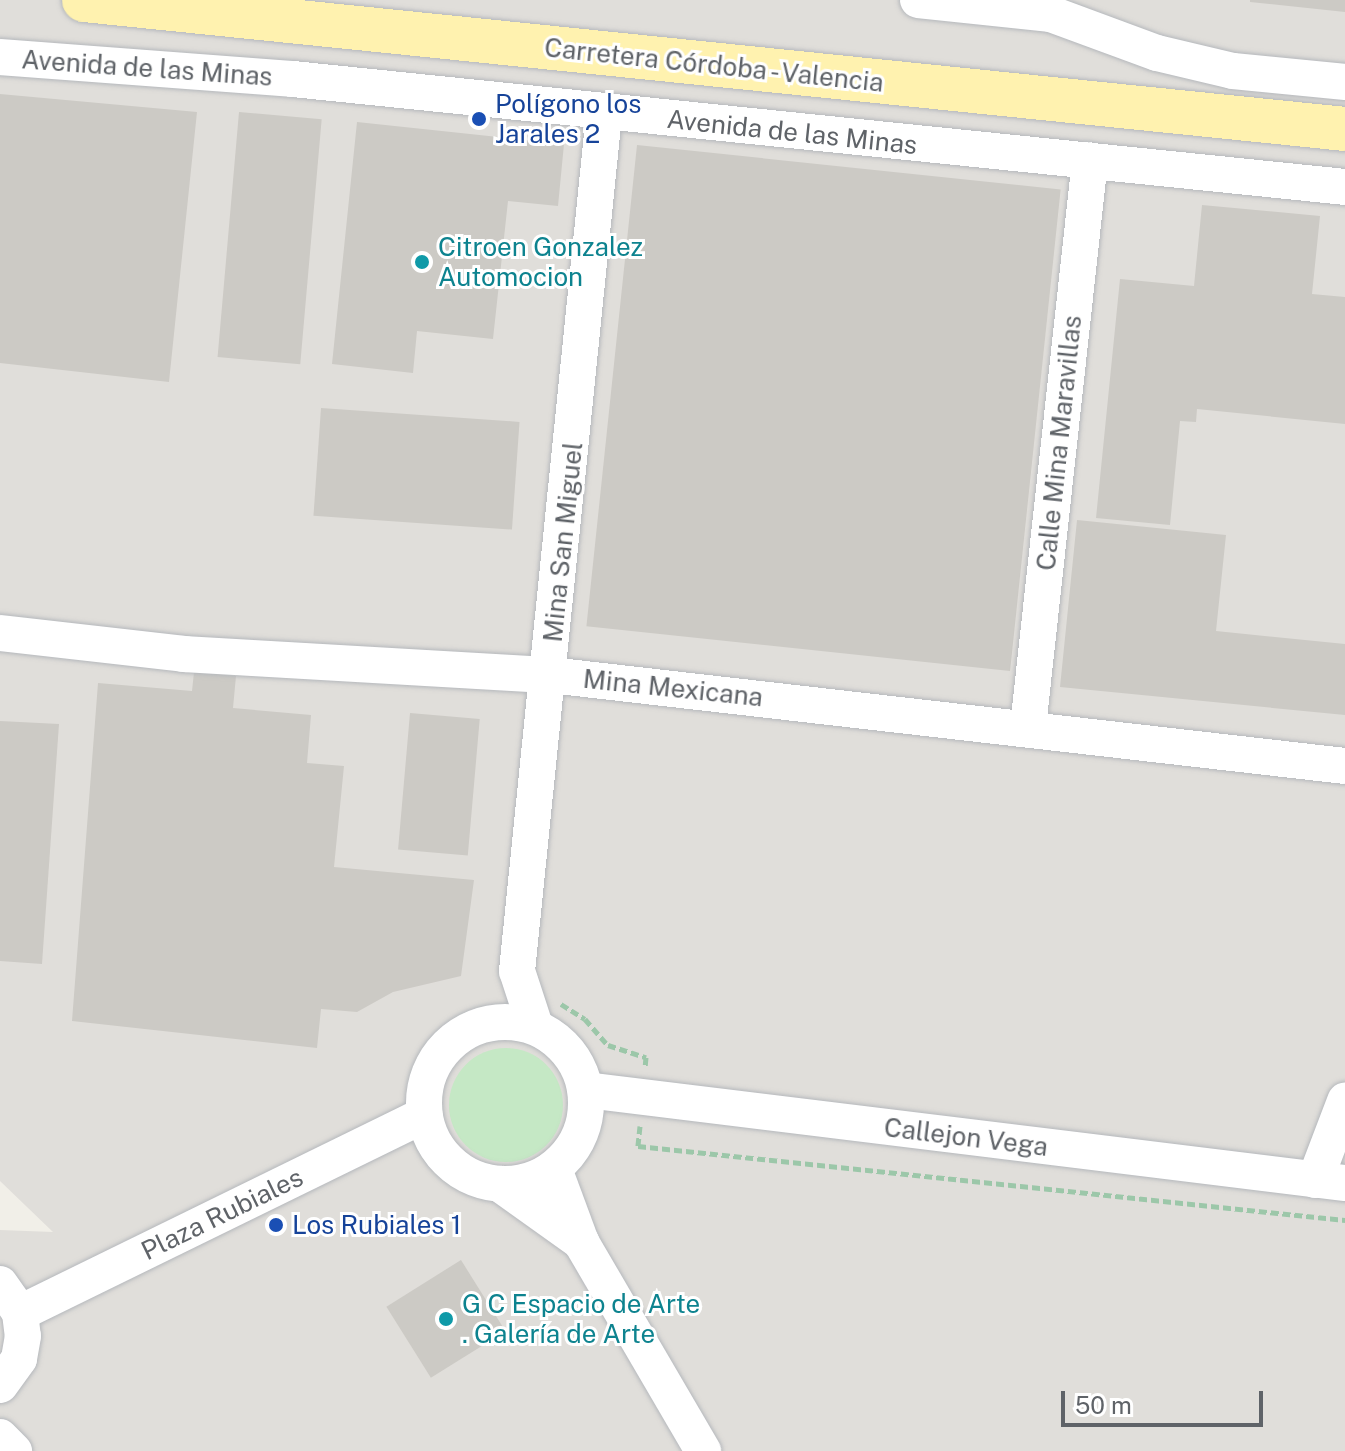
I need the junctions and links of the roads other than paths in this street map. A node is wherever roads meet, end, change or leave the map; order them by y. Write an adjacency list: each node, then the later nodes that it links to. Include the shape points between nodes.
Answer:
1 (84, 0): 6 (main road, Carretera Córdoba - Valencia)
2 (918, 0): 4 (street, via 1051,14 1157,53 1233,71)
3 (0, 57): 5 (street, Avenida de las Minas, via 293,79)
4 (1345, 82)
5 (604, 114): 7 (street, Avenida de las Minas); 10 (street, Mina San Miguel)
6 (1345, 129)
7 (1090, 160): 8 (street, Avenida de las Minas); 11 (street, Calle Mina Maravillas)
8 (1345, 187)
9 (0, 633): 10 (street, Mina Mexicana, via 184,654)
10 (550, 675): 11 (street, Mina Mexicana); 13 (street, Mina San Miguel)
11 (1028, 727): 12 (street, Mina Mexicana)
12 (1345, 766)
13 (517, 971): 14 (street); 15 (street)
14 (544, 1012): 15 (street); 16 (street)
15 (478, 1025): 18 (street, via 453,1039 435,1060 424,1087)
16 (586, 1090): 19 (street, via 581,1134); 20 (street, Callejon Vega)
17 (1345, 1101): 20 (street)
18 (424, 1115): 21 (street, via 433,1141 450,1163 473,1178); 24 (street, Plaza Rubiales)
19 (554, 1169): 21 (street, via 519,1183); 22 (street)
20 (1330, 1182)
21 (500, 1184): 22 (street)
22 (581, 1242): 28 (street)
23 (0, 1284): 24 (street)
24 (20, 1313): 25 (street, via 19,1359)
25 (0, 1385)
26 (0, 1437): 27 (street)
27 (14, 1451)
28 (703, 1451)

